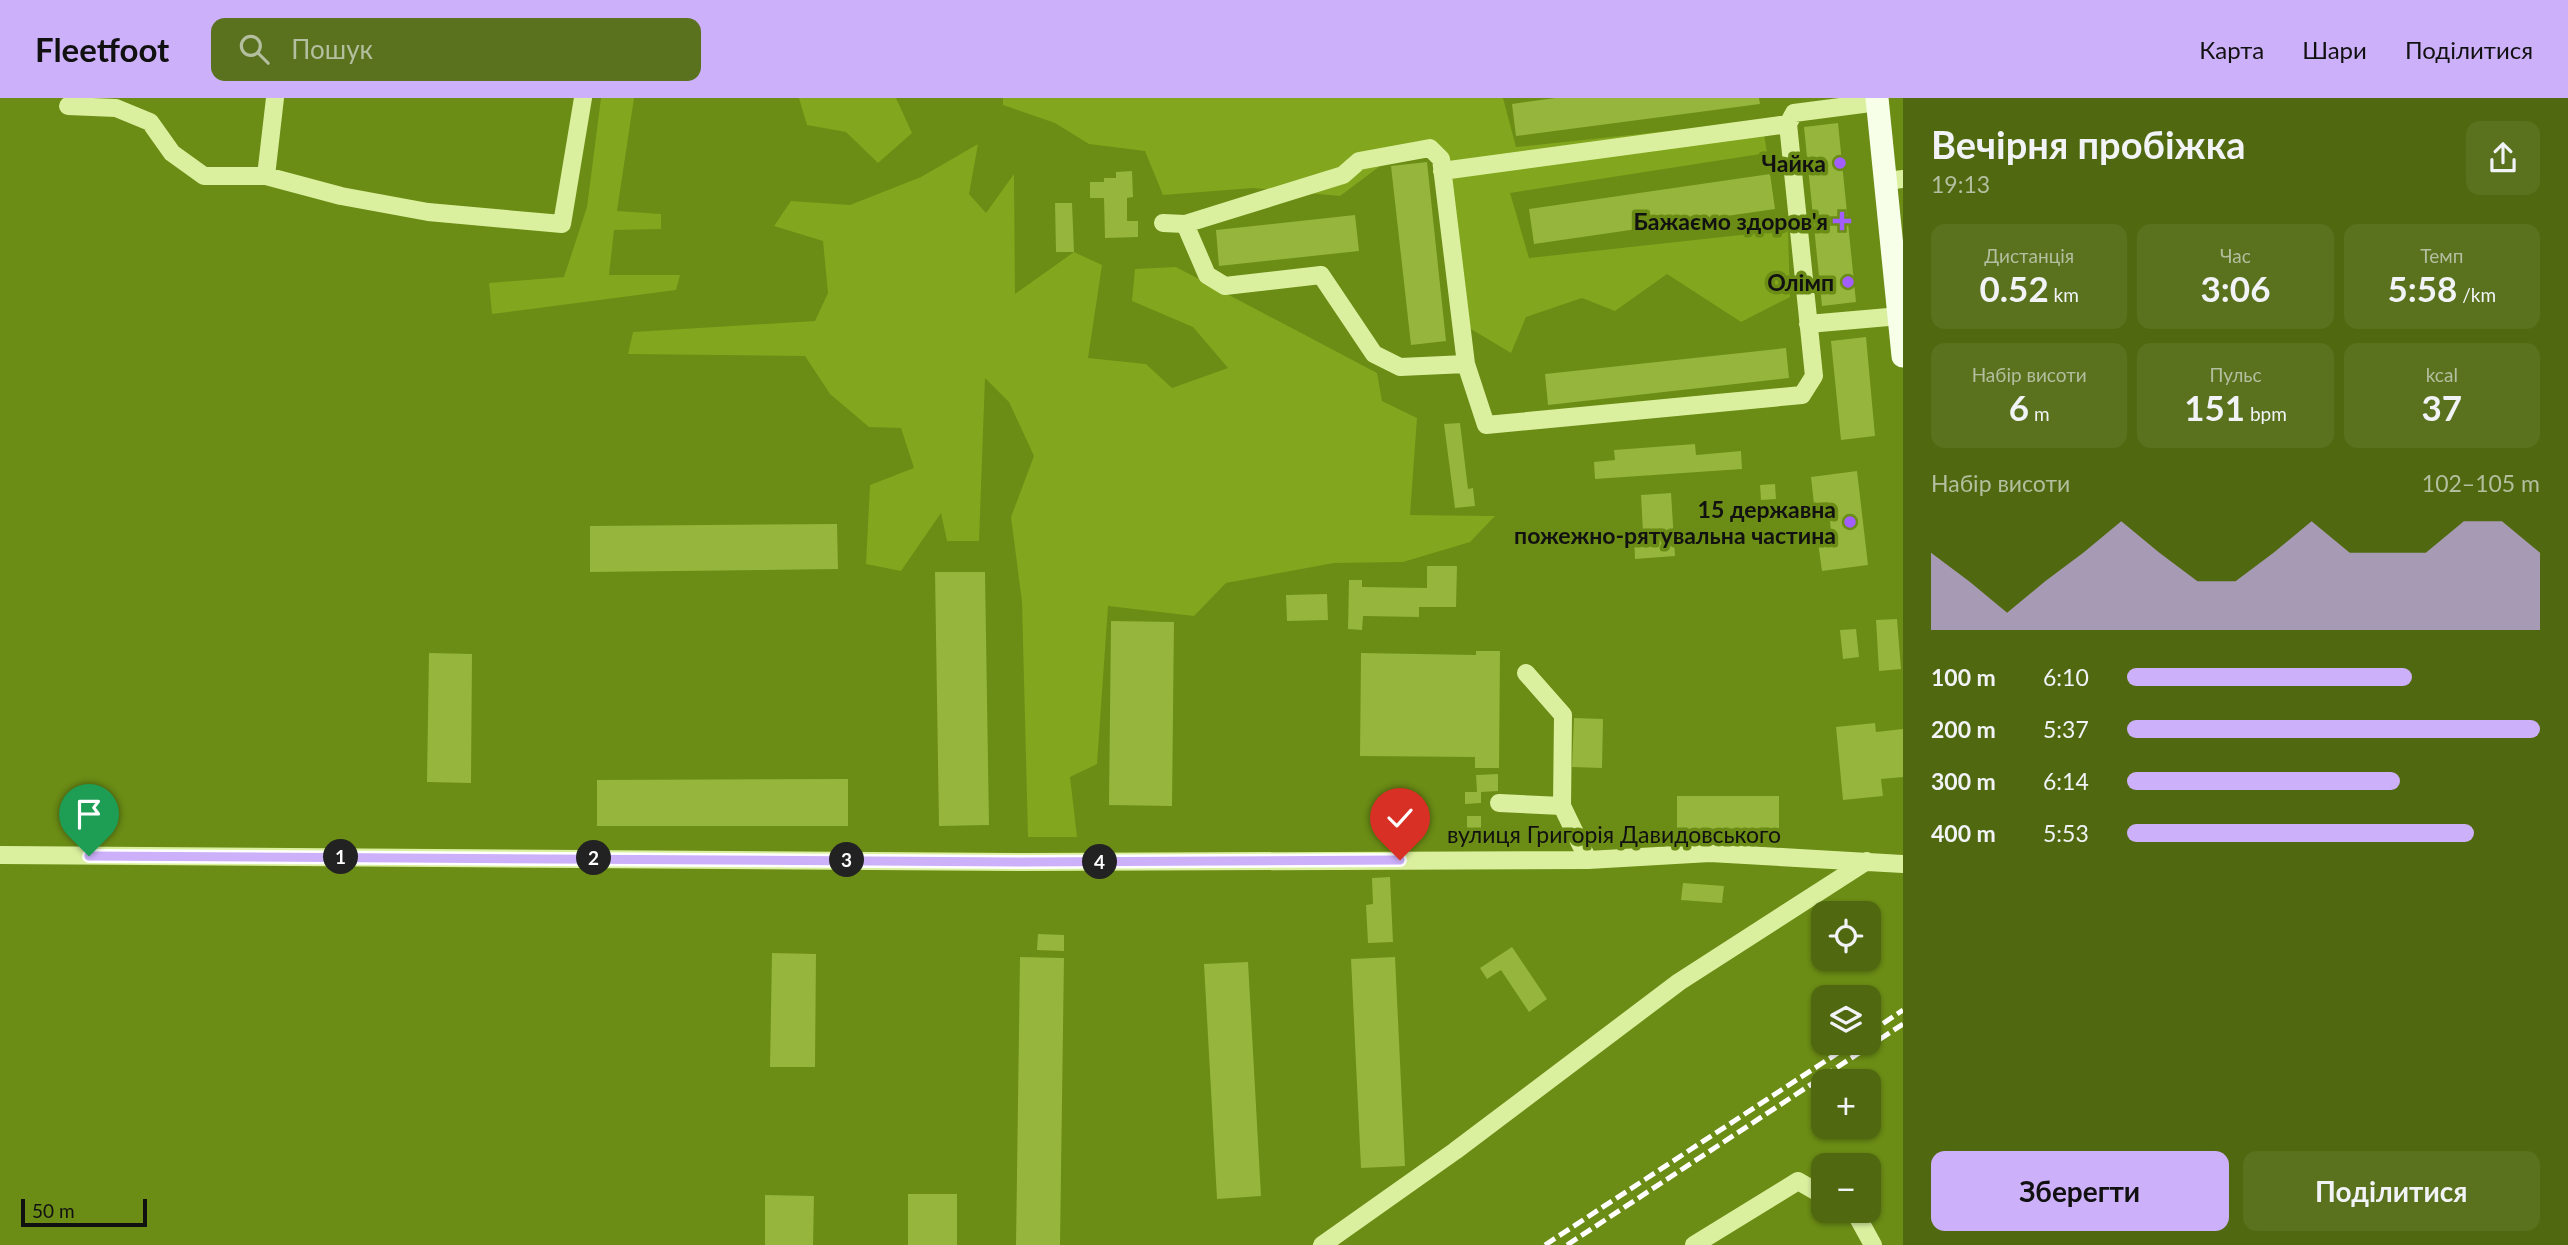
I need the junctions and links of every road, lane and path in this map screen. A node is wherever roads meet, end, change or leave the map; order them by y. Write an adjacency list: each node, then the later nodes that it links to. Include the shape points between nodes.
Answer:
1 (275, 98): 7 (street)
2 (583, 98): 7 (street, via 562,224 428,212)
3 (1877, 100): 5 (street, via 1794,113); 8 (main road)
4 (68, 106): 7 (street, via 116,108 150,122 172,153 204,176)
5 (1788, 124): 6 (street); 12 (street)
6 (1442, 171): 10 (street, via 1441,159 1430,148 1359,160 1343,175); 14 (street)
7 (266, 176)
8 (1895, 180): 11 (main road)
9 (1163, 223): 10 (street)
10 (1185, 225): 14 (street, via 1207,275 1225,286 1321,275 1374,354 1400,368)
11 (1900, 316): 12 (street); 13 (main road)
12 (1808, 324): 14 (street, via 1814,376 1802,395 1486,425)
13 (1903, 356)
14 (1466, 364)
15 (1526, 673): 17 (street, via 1563,715)
16 (1499, 803): 17 (street)
17 (1562, 806): 19 (street)
18 (0, 855): 19 (street, вулиця Григорія Давидовського, via 1023,862)
19 (1588, 860): 20 (street, вулиця Григорія Давидовського, via 1710,853)
20 (1867, 861): 21 (street, вулиця Григорія Давидовського); 24 (street, via 1679,982)
21 (1903, 864)
22 (1811, 1188): 25 (street, via 1798,1181)
23 (1861, 1223): 26 (street)
24 (1322, 1245)
25 (1693, 1245)
26 (1873, 1245)

